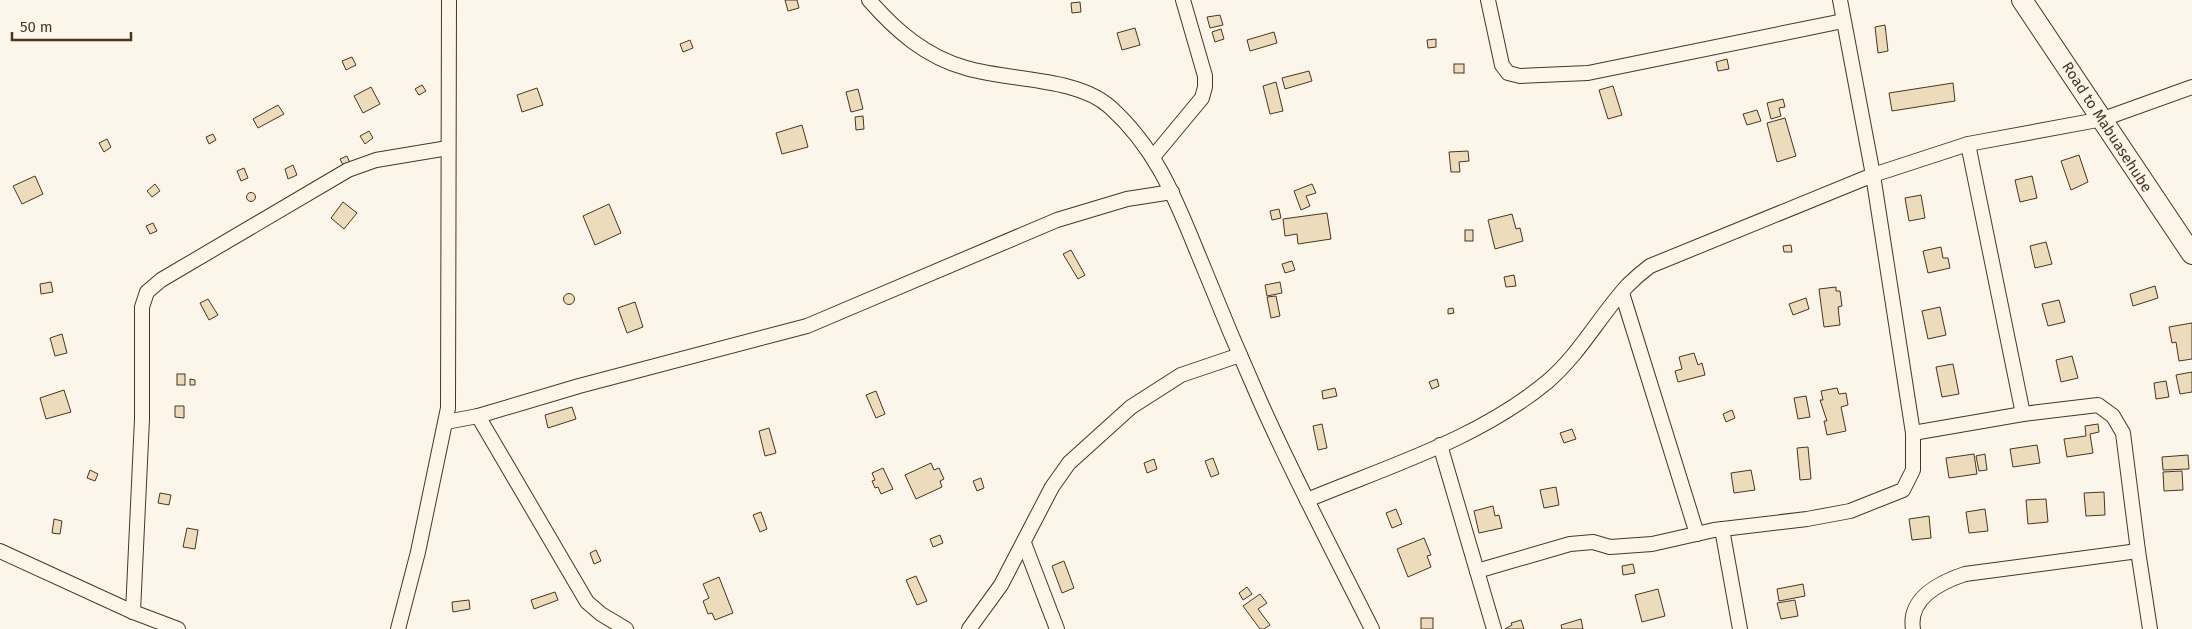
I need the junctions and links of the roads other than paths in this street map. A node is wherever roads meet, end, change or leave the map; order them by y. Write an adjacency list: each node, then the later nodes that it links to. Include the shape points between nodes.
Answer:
1 (449, 0): 11 (street)
2 (869, 0): 12 (street, via 907,38 946,61 967,69 1089,93 1109,106 1128,125)
3 (1184, 0): 12 (street, via 1205,76 1205,87 1202,98)
4 (1488, 0): 7 (street, via 1502,65 1508,73 1520,76 1588,73)
5 (1840, 0): 7 (street)
6 (2022, 0): 9 (main road, Road to Mabuasehube)
7 (1843, 21): 13 (street)
8 (2192, 87): 9 (street)
9 (2103, 119): 10 (street); 15 (main road, Road to Mabuasehube)
10 (1968, 144): 13 (street); 18 (street)
11 (448, 148): 20 (street); 30 (street, via 376,160 348,170 161,280 147,292 142,307 142,419)
12 (1153, 157): 14 (street)
13 (1873, 175): 16 (street, via 1650,266); 21 (street)
14 (1172, 192): 17 (street); 19 (street, via 1127,199 1057,220 807,326)
15 (2192, 254)
16 (1622, 293): 22 (street, via 1582,345 1548,381 1506,413); 25 (street)
17 (1240, 355): 23 (street); 26 (street, via 1181,375 1131,407 1069,463 1052,487)
18 (2023, 414): 21 (street); 28 (street, via 2098,405 2114,416 2123,433)
19 (478, 416): 20 (street); 33 (street, via 587,602)
20 (446, 422): 32 (street)
21 (1913, 433): 24 (street, via 1913,470 1903,490 1850,511)
22 (1440, 445): 23 (street); 29 (street)
23 (1307, 500): 36 (street)
24 (1722, 529): 25 (street); 38 (street)
25 (1697, 534): 29 (street, via 1652,544 1610,547 1593,542 1570,544)
26 (1024, 543): 34 (street, via 1001,585); 35 (street)
27 (0, 551): 30 (street)
28 (2138, 551): 39 (street, via 1965,574 1946,580 1929,591 1918,606); 40 (street)
29 (1477, 570): 37 (street)
30 (134, 612): 31 (street)
31 (178, 629)
32 (398, 629)
33 (626, 629)
34 (968, 629)
35 (1057, 629)
36 (1372, 629)
37 (1494, 629)
38 (1740, 629)
39 (1913, 629)
40 (2150, 629)

